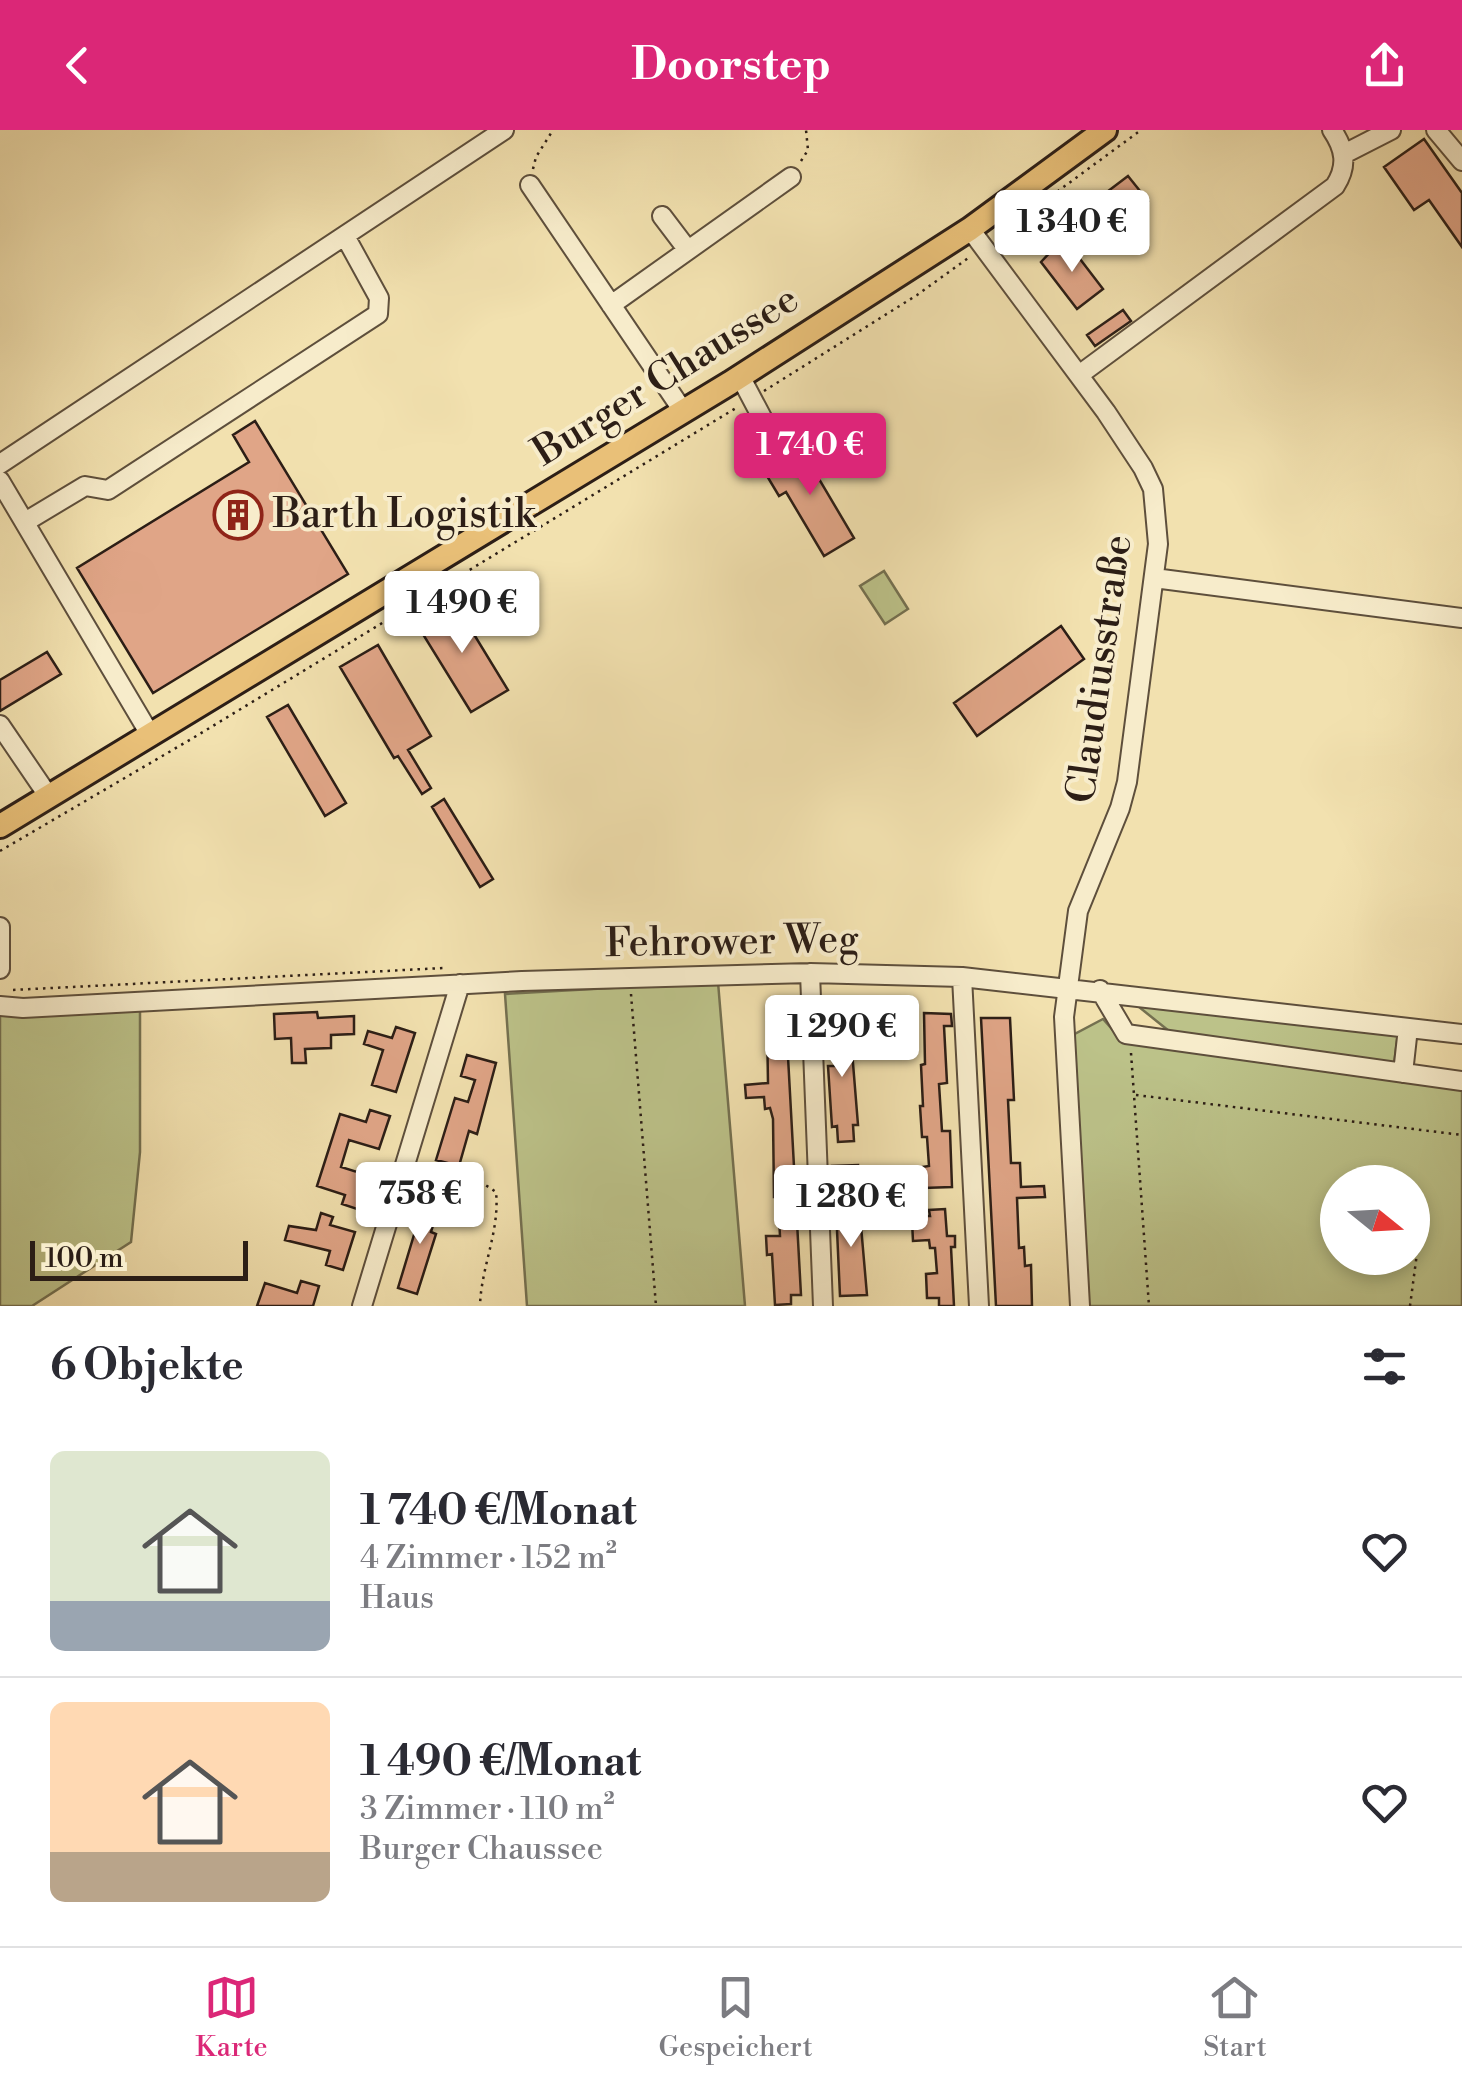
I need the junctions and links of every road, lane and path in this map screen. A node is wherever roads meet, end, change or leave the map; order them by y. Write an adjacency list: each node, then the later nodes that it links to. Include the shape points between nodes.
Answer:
1 (504, 130): 14 (street)
2 (553, 130): 12 (path, via 536,157)
3 (806, 130): 11 (path, via 808,150)
4 (1104, 130): 15 (main road, Burger Chaussee)
5 (1141, 130): 15 (path)
6 (1332, 130): 9 (street)
7 (1391, 130): 9 (street)
8 (1436, 130): 10 (street)
9 (1344, 154): 18 (street, via 1335,186)
10 (1462, 161)
11 (791, 177): 16 (street)
12 (530, 184): 17 (street)
13 (662, 216): 16 (street)
14 (345, 236): 23 (street); 25 (street, via 379,298 378,314 108,490 85,486)
15 (976, 238): 18 (street, Claudiusstraße); 19 (main road, Burger Chaussee); 20 (path, via 917,296)
16 (688, 249): 17 (street)
17 (611, 305): 21 (street)
18 (1079, 375): 26 (street, Claudiusstraße, via 1152,489)
19 (740, 376): 20 (street); 21 (main road, Burger Chaussee)
20 (752, 399): 22 (street); 32 (path)
21 (683, 412): 29 (main road, Burger Chaussee)
22 (777, 446)
23 (0, 464)
24 (0, 481): 25 (street)
25 (25, 522): 29 (street)
26 (1154, 578): 27 (street); 39 (street, Claudiusstraße, via 1128,782 1078,911)
27 (1462, 618)
28 (0, 724): 30 (street)
29 (152, 736): 30 (main road, Burger Chaussee)
30 (49, 798): 31 (main road, Burger Chaussee)
31 (0, 826)
32 (0, 851)
33 (0, 926): 34 (street)
34 (0, 969)
35 (810, 973): 36 (street, Fehrower Weg); 37 (street, Fehrower Weg); 55 (street)
36 (962, 977): 39 (street, Fehrower Weg); 56 (street)
37 (630, 978): 38 (street, Fehrower Weg); 54 (path)
38 (460, 984): 41 (street, Fehrower Weg); 49 (street)
39 (1068, 988): 40 (street, Fehrower Weg); 57 (street, Claudiusstraße, via 1064,1017)
40 (1100, 990): 42 (street, Fehrower Weg); 45 (street, via 1126,1034)
41 (0, 1006)
42 (1408, 1028): 43 (street, Fehrower Weg); 45 (street)
43 (1462, 1034)
44 (1133, 1061): 47 (path)
45 (1402, 1073): 46 (street)
46 (1462, 1080)
47 (1136, 1095): 48 (path); 51 (path)
48 (1462, 1135)
49 (406, 1160): 52 (street); 53 (path, via 496,1192 498,1214)
50 (1414, 1275): 58 (path)
51 (1149, 1304)
52 (362, 1306)
53 (480, 1306)
54 (656, 1306)
55 (823, 1306)
56 (980, 1306)
57 (1080, 1306)
58 (1410, 1306)

